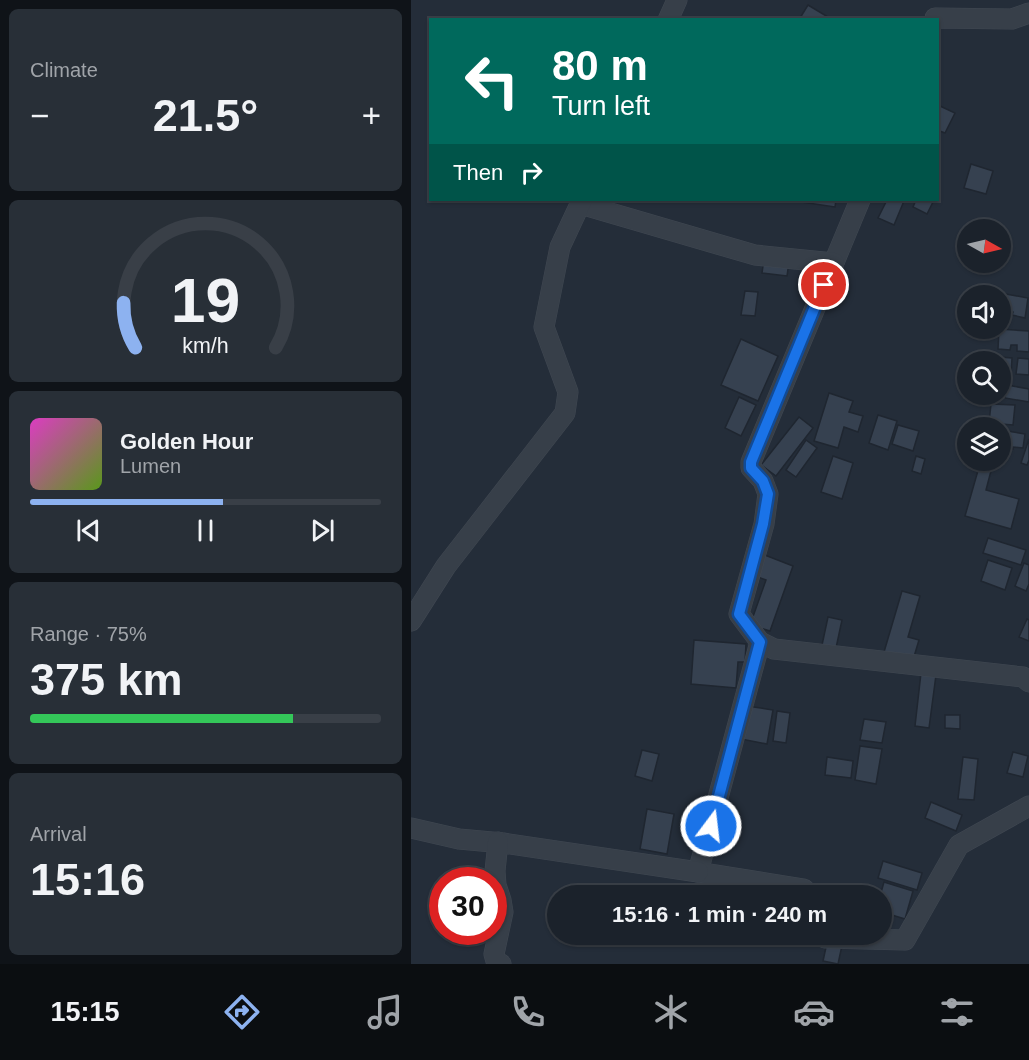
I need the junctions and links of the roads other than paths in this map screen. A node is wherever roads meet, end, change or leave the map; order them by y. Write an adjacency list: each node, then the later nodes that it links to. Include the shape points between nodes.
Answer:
1 (677, 0): 4 (street)
2 (935, 13): 3 (street, via 1013,19)
3 (1029, 13)
4 (669, 18)
5 (860, 201): 7 (street)
6 (581, 202): 7 (street, via 755,255); 8 (street, via 559,247 544,327 568,392 565,413 446,566)
7 (834, 262): 9 (street, via 751,462 768,494 739,614)
8 (411, 621)
9 (760, 642): 10 (street, via 774,649 1023,677); 14 (street)
10 (1029, 682)
11 (1029, 806): 16 (street, via 960,845 905,940)
12 (411, 828): 13 (street, via 459,839)
13 (498, 842): 14 (street); 17 (street, via 495,871 503,912 494,954)
14 (698, 872): 15 (street)
15 (779, 885)
16 (892, 940)
17 (501, 964)

